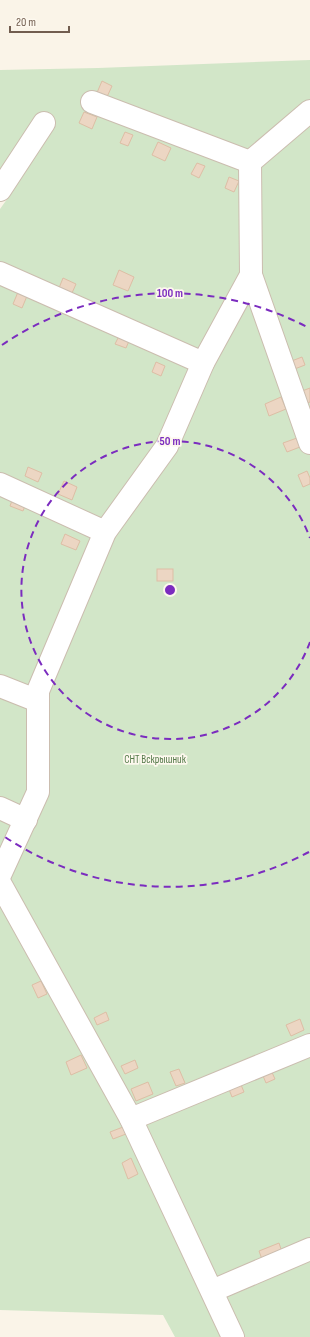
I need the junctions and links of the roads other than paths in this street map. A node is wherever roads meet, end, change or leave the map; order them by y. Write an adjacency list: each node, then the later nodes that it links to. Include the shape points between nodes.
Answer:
1 (92, 102): 4 (lane)
2 (310, 111): 4 (lane)
3 (44, 123): 5 (lane)
4 (250, 162): 7 (lane)
5 (0, 190)
6 (0, 273): 8 (lane)
7 (251, 275): 8 (lane); 9 (lane)
8 (203, 363): 11 (lane, via 167,446)
9 (310, 443)
10 (0, 484): 11 (lane)
11 (105, 532): 13 (lane, via 38,691)
12 (0, 686): 13 (lane)
13 (38, 701): 15 (lane, via 38,792)
14 (0, 808): 15 (lane)
15 (26, 820): 16 (lane)
16 (0, 875)
17 (0, 883): 19 (lane)
18 (310, 1045): 19 (lane)
19 (131, 1119): 21 (lane)
20 (310, 1249): 21 (lane)
21 (212, 1291): 22 (lane)
22 (233, 1337)

